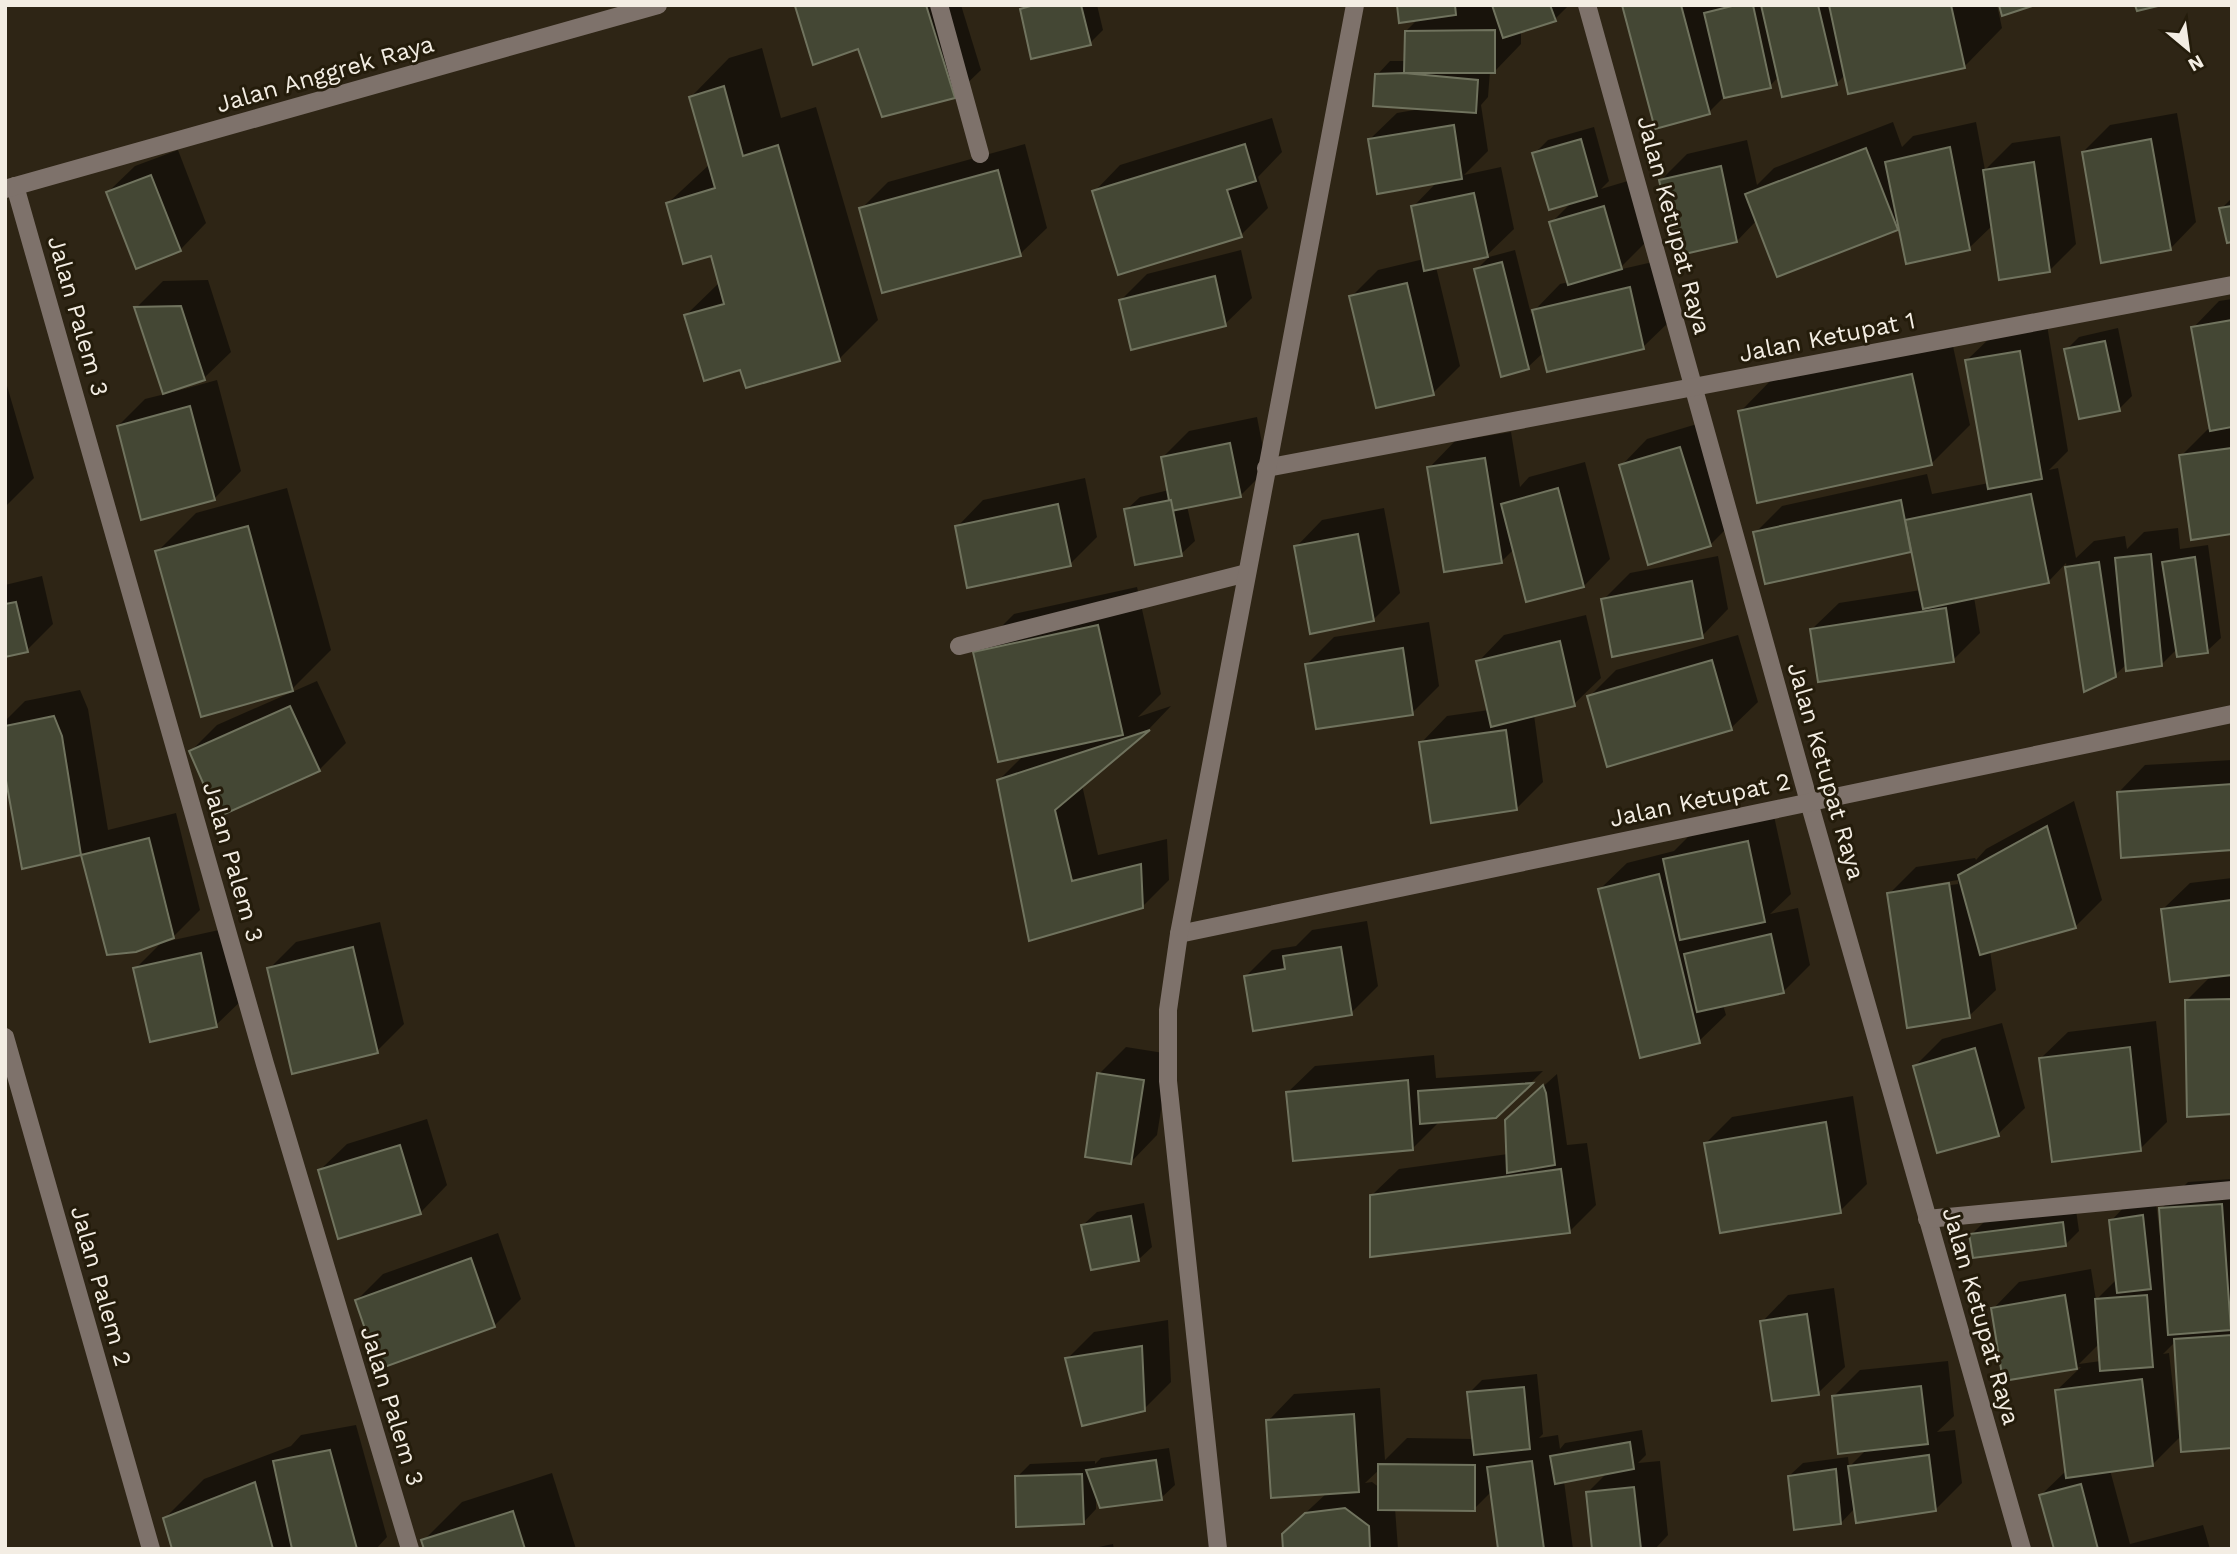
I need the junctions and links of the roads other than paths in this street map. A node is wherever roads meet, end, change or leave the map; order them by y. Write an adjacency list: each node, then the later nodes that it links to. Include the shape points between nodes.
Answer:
1 (658, 5): 5 (street, Jalan Anggrek Raya)
2 (939, 5): 6 (street)
3 (1355, 5): 10 (street)
4 (1587, 5): 9 (street, Jalan Ketupat Raya)
5 (618, 10): 7 (street, Jalan Anggrek Raya)
6 (980, 154)
7 (10, 188): 20 (street, Jalan Palem 3)
8 (2232, 285): 9 (street, Jalan Ketupat 1)
9 (1693, 387): 10 (street, Jalan Ketupat 1); 14 (street, Jalan Ketupat Raya)
10 (1266, 468): 11 (street)
11 (1247, 573): 12 (street); 15 (street)
12 (959, 646)
13 (2232, 714): 14 (street, Jalan Ketupat 2)
14 (1809, 802): 15 (street, Jalan Ketupat 2); 18 (street, Jalan Ketupat Raya)
15 (1179, 934): 21 (street, via 1168,1010 1168,1081)
16 (5, 1037): 19 (street, Jalan Palem 2)
17 (2232, 1190): 18 (street)
18 (1927, 1219): 22 (street, Jalan Ketupat Raya)
19 (151, 1549)
20 (410, 1549)
21 (1218, 1549)
22 (2022, 1549)

